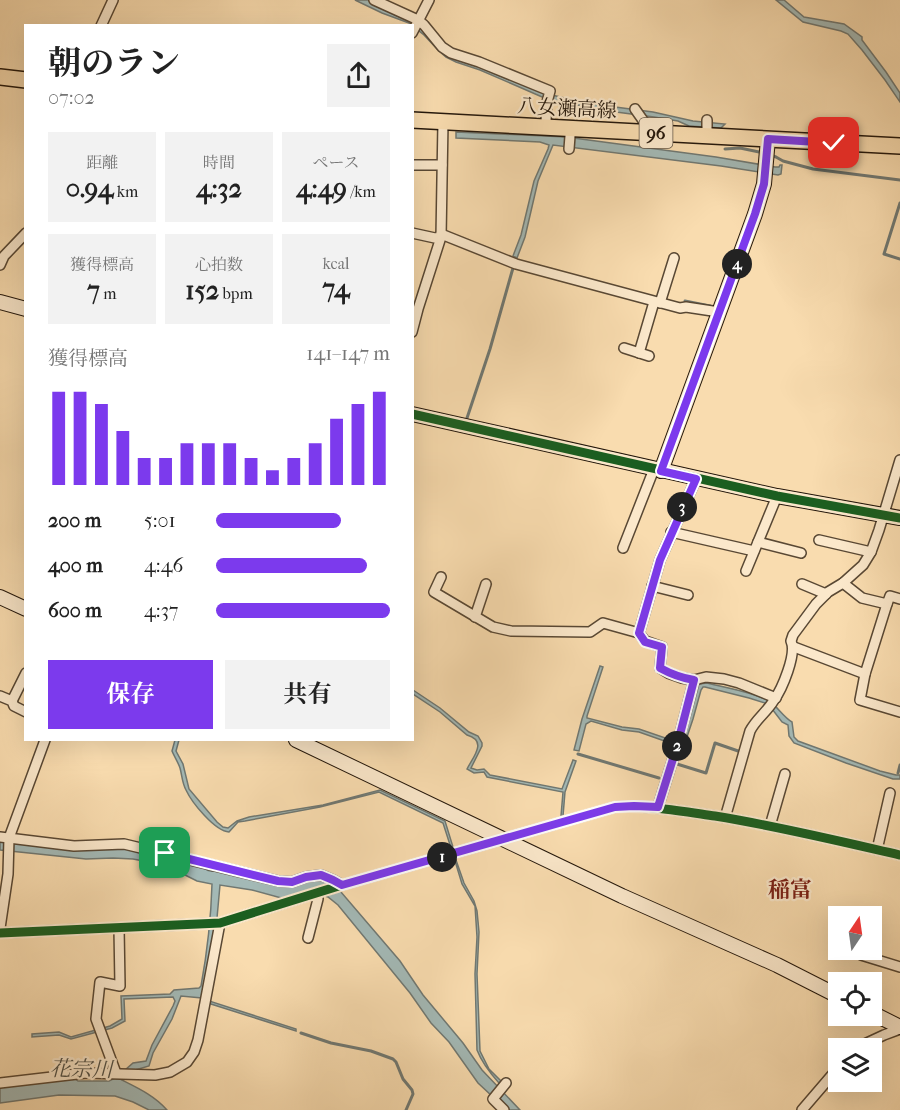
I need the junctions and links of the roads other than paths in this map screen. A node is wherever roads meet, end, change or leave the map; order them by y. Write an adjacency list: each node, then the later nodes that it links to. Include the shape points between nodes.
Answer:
1 (113, 0): 4 (street)
2 (374, 0): 5 (street)
3 (429, 0): 6 (street)
4 (102, 24)
5 (412, 24)
6 (415, 26): 11 (street, via 424,25 451,53 550,91)
7 (0, 77): 8 (main road)
8 (24, 80)
9 (637, 111): 13 (street)
10 (414, 120): 12 (main road, 八女瀬高線 / 96)
11 (546, 121)
12 (443, 122): 15 (main road, 八女瀬高線 / 96); 19 (street)
13 (646, 126)
14 (570, 136): 17 (street)
15 (767, 144): 16 (main road, 八女瀬高線 / 96); 28 (street, via 764,184)
16 (900, 146)
17 (569, 149)
18 (414, 165): 19 (street)
19 (442, 165): 22 (street)
20 (414, 233): 22 (street)
21 (24, 235): 24 (street)
22 (441, 236): 26 (street, via 516,264); 29 (street)
23 (674, 258): 26 (street)
24 (0, 265)
25 (0, 302): 27 (street)
26 (657, 302): 28 (street); 31 (street)
27 (24, 308)
28 (719, 312): 35 (street)
29 (414, 324)
30 (624, 348): 31 (street)
31 (639, 353): 32 (street)
32 (649, 356)
33 (414, 414): 35 (street)
34 (900, 460): 38 (street)
35 (658, 470): 36 (street); 43 (street)
36 (696, 479): 37 (street); 40 (street)
37 (777, 496): 38 (street); 42 (street)
38 (883, 515): 39 (street); 44 (street)
39 (900, 518)
40 (671, 532): 42 (street); 51 (street)
41 (819, 540): 44 (street)
42 (756, 547): 45 (street); 46 (street)
43 (623, 548)
44 (871, 552): 48 (street)
45 (801, 553)
46 (746, 571)
47 (441, 577): 58 (street, via 434,592)
48 (843, 583): 52 (street); 56 (street, via 862,598)
49 (486, 584): 58 (street)
50 (802, 584): 52 (street)
51 (652, 586): 53 (street); 59 (street)
52 (826, 594): 60 (street, via 793,635)
53 (688, 595)
54 (0, 597): 57 (street)
55 (900, 599): 56 (street, via 890,596)
56 (887, 604): 61 (street)
57 (24, 608)
58 (477, 612): 59 (street, via 493,627 511,632 590,632 603,623)
59 (639, 633): 63 (street, via 645,642 662,647 660,668)
60 (794, 647): 61 (street); 66 (street)
61 (866, 674): 68 (street, via 860,700)
62 (24, 677): 65 (street)
63 (694, 680): 66 (street, via 706,677 739,683); 73 (street)
64 (0, 696): 65 (street)
65 (12, 701): 67 (street)
66 (773, 702): 74 (street, via 750,731)
67 (24, 711)
68 (900, 712)
69 (45, 741): 76 (street)
70 (302, 741): 77 (street)
71 (784, 774): 75 (street)
72 (890, 793): 78 (street)
73 (658, 807): 74 (street); 77 (street, via 615,807)
74 (725, 818): 75 (street)
75 (770, 826): 78 (street)
76 (4, 838): 80 (street, via 74,846 124,844 278,881 321,875); 84 (street, via 8,874)
77 (504, 839): 80 (street); 88 (street)
78 (877, 850): 79 (street)
79 (900, 855)
80 (342, 885): 81 (street)
81 (314, 895): 82 (street); 85 (street, via 318,899)
82 (220, 923): 83 (street); 92 (street, via 194,1052 187,1062 170,1072)
83 (119, 928): 84 (street); 92 (street, via 120,986 100,982 96,1019)
84 (0, 931)
85 (308, 938)
86 (877, 960): 87 (street)
87 (900, 967)
88 (828, 991)
89 (882, 1018): 90 (street)
90 (900, 1028): 91 (street)
91 (878, 1038)
92 (116, 1073): 94 (street)
93 (828, 1080): 97 (street)
94 (0, 1083)
95 (504, 1086): 96 (street, via 493,1099)
96 (502, 1109)
97 (802, 1110)

